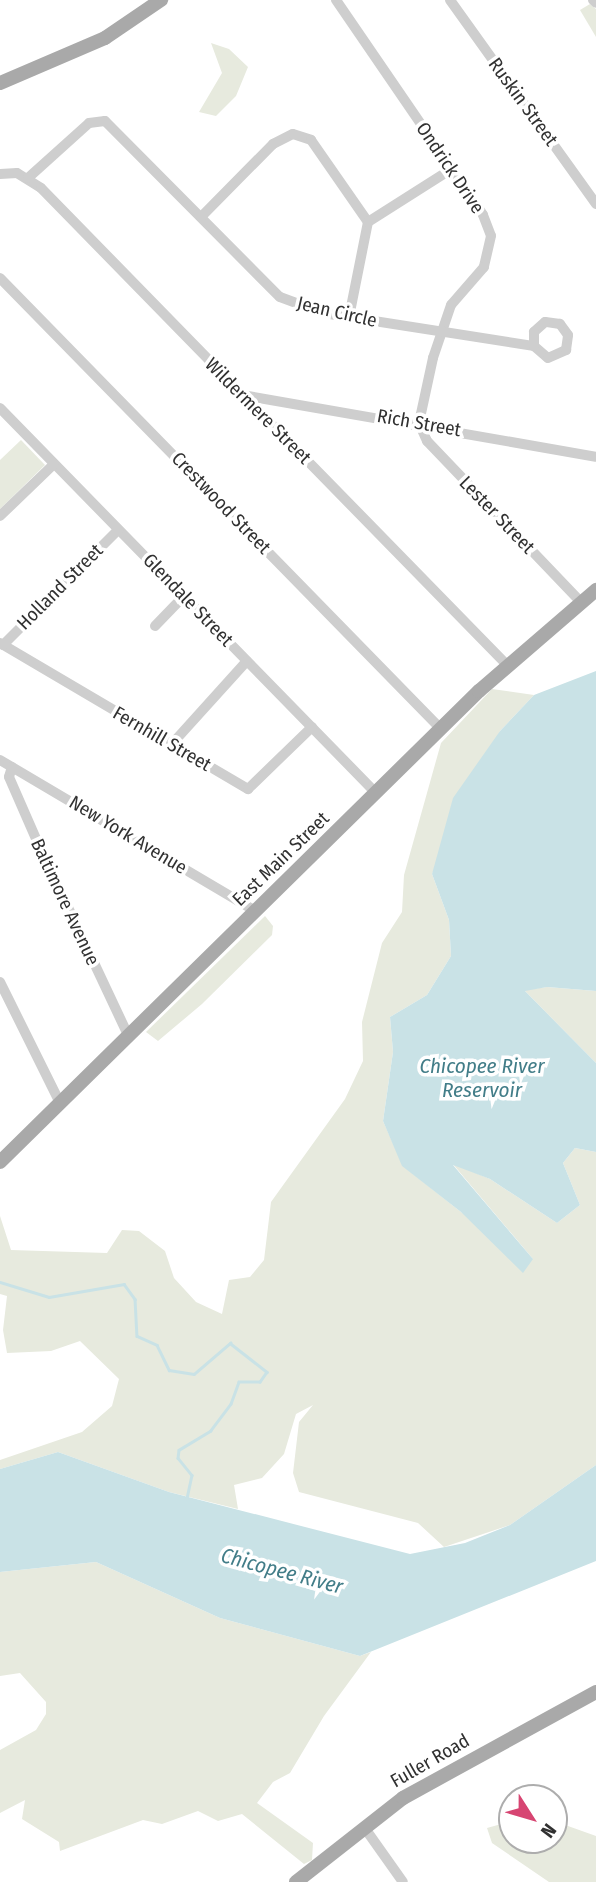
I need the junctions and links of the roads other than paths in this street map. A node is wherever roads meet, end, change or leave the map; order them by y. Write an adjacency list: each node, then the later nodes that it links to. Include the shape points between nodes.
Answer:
1 (161, 0): 4 (main road, via 95,43)
2 (336, 0): 5 (street, Ondrick Drive)
3 (450, 0): 8 (street, Ruskin Street)
4 (0, 83)
5 (450, 170): 10 (street); 13 (street, Ondrick Drive, via 483,215 491,250 484,267 454,300)
6 (0, 174): 7 (street)
7 (28, 178): 9 (street, Jean Circle, via 97,119 112,126); 15 (street, Wildermere Street)
8 (596, 204)
9 (201, 217): 10 (street, via 273,144 293,134 311,140); 12 (street, Jean Circle, via 280,297)
10 (368, 222): 12 (street)
11 (0, 278): 30 (street, Crestwood Street)
12 (349, 317): 13 (street, Jean Circle)
13 (444, 335): 14 (street, Jean Circle); 17 (street, Ondrick Drive, via 433,358)
14 (534, 346)
15 (242, 395): 17 (street, Rich Street); 28 (street, Wildermere Street)
16 (0, 408): 19 (street, Glendale Street)
17 (419, 424): 18 (street, Rich Street); 24 (street, Lester Street, via 427,441)
18 (596, 457)
19 (54, 464): 20 (street); 21 (street, Glendale Street)
20 (0, 516)
21 (118, 530): 23 (street, Glendale Street); 26 (street, Holland Street)
22 (596, 590): 24 (main road, East Main Street)
23 (184, 596): 25 (street); 27 (street, Glendale Street)
24 (581, 602): 28 (main road, East Main Street)
25 (155, 626)
26 (1, 644): 31 (street, Fernhill Street)
27 (247, 661): 29 (street, Glendale Street); 31 (street)
28 (508, 665): 30 (main road, East Main Street)
29 (312, 727): 31 (street, Fernhill Street, via 248,789); 34 (street, Glendale Street)
30 (441, 729): 34 (main road, East Main Street)
31 (171, 745)
32 (0, 760): 33 (street, New York Avenue)
33 (12, 767): 35 (street, New York Avenue); 37 (street, Baltimore Avenue, via 9,777)
34 (376, 793): 35 (main road, East Main Street)
35 (255, 911): 37 (main road, East Main Street)
36 (0, 982): 38 (street)
37 (128, 1035): 38 (main road, East Main Street)
38 (60, 1103): 39 (main road, East Main Street)
39 (0, 1162)
40 (596, 1692): 41 (main road, Fuller Road, via 404,1797)
41 (364, 1827): 42 (main road, Fuller Road); 43 (street)
42 (300, 1880)
43 (403, 1882)

